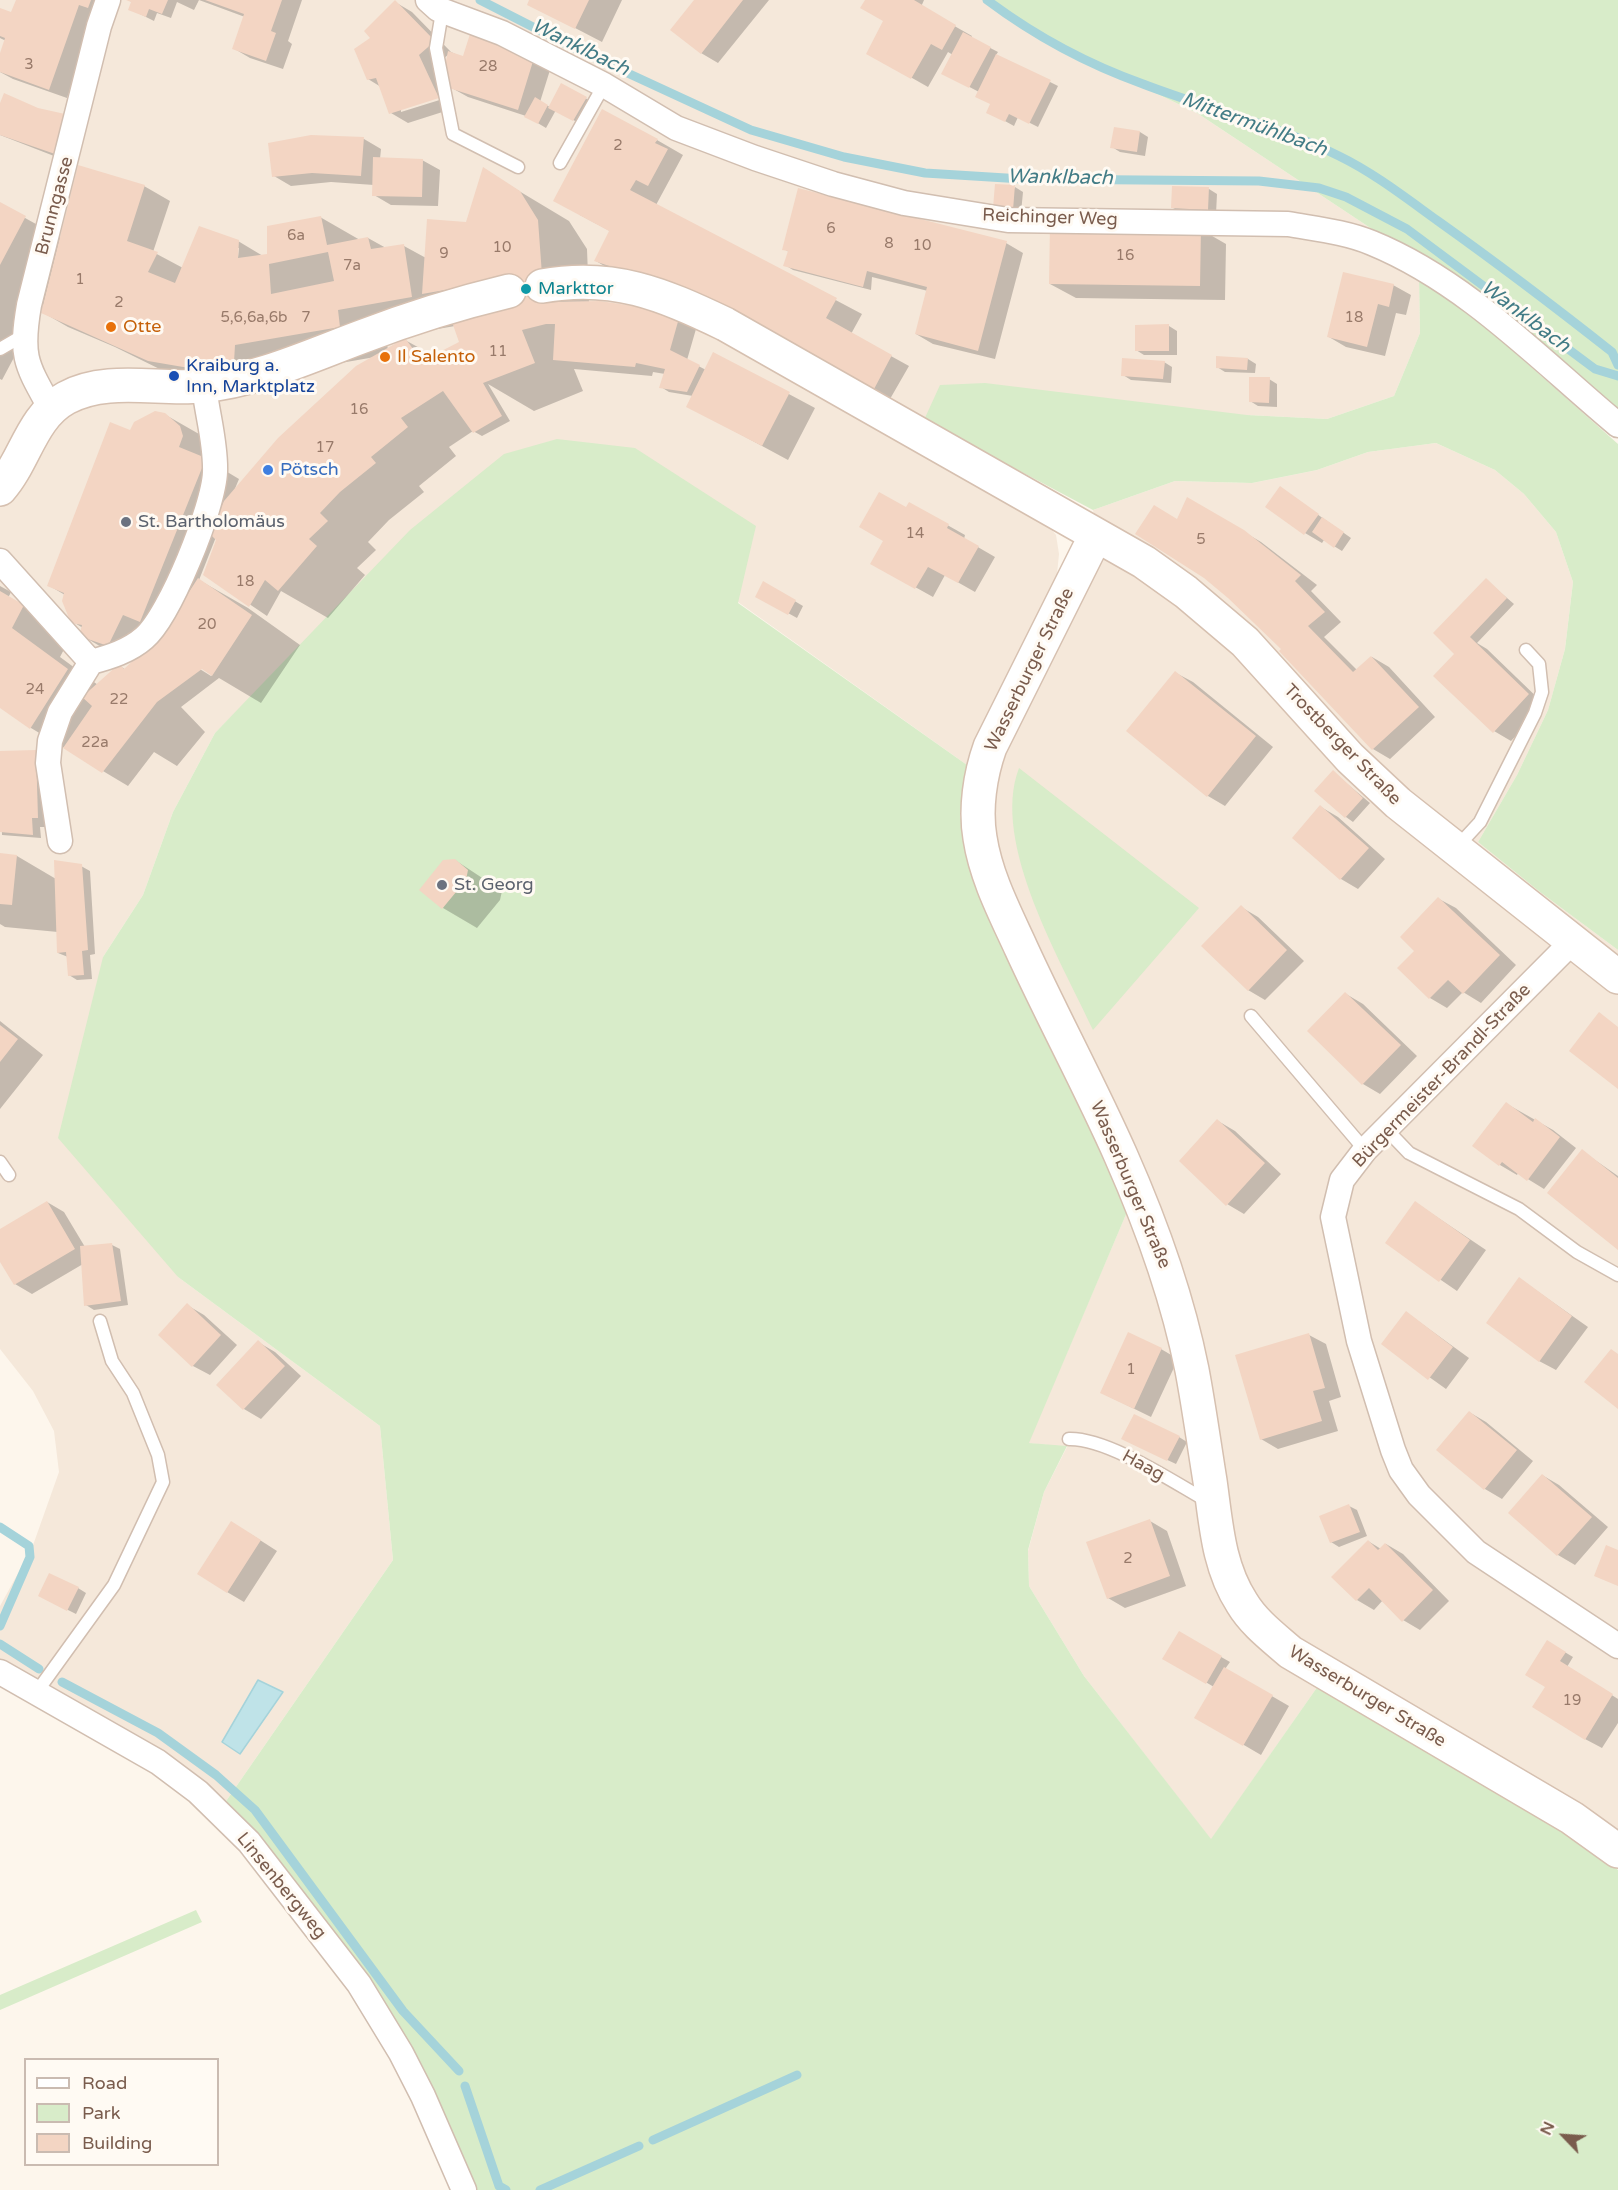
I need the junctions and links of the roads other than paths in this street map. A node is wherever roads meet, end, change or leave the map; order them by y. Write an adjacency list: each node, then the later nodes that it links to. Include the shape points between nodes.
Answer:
1 (108, 0): 8 (street, Brunngasse)
2 (433, 5): 3 (street, Reichinger Weg, via 501,33); 5 (lane, via 441,18 436,48 453,134)
3 (604, 85): 4 (lane); 12 (street, Reichinger Weg, via 686,132 833,184 904,203 1008,220 1288,224 1370,242 1402,256 1487,312)
4 (560, 163)
5 (518, 167)
6 (542, 286): 14 (main road, Trostberger Straße, via 603,281 670,298 725,324)
7 (509, 291): 10 (main road, via 442,308 249,376)
8 (24, 335): 9 (lane); 11 (street, Brunngasse, via 27,364)
9 (0, 349)
10 (204, 386): 11 (main road, via 93,389 64,399); 17 (street, via 215,473 208,505 181,577 145,638 117,655)
11 (51, 409): 13 (main road)
12 (1618, 425)
13 (0, 489)
14 (1096, 535): 19 (main road, Trostberger Straße, via 1144,562 1214,614 1245,642 1350,758); 30 (main road, Wasserburger Straße, via 990,747 978,810 980,838 1003,909 1158,1242 1182,1317)
15 (0, 561): 17 (street)
16 (1526, 650): 19 (lane, via 1539,664 1542,692 1535,713 1480,822)
17 (91, 662): 18 (street, via 60,712 50,741 48,763)
18 (60, 841)
19 (1456, 849): 20 (main road, Trostberger Straße)
20 (1572, 942): 21 (main road, Trostberger Straße); 23 (street, Bürgermeister-Brandl-Straße)
21 (1618, 977)
22 (1251, 1016): 24 (lane)
23 (1386, 1129): 24 (street, Bürgermeister-Brandl-Straße); 27 (lane, via 1409,1153 1519,1209 1577,1252)
24 (1365, 1150): 31 (street, Bürgermeister-Brandl-Straße, via 1342,1180 1333,1217 1359,1341 1401,1470 1419,1495 1476,1552)
25 (0, 1162): 26 (lane)
26 (9, 1175)
27 (1618, 1275)
28 (100, 1321): 33 (lane, via 112,1361 133,1393 158,1455 163,1482 114,1585)
29 (1069, 1439): 30 (lane, Haag, via 1084,1438 1115,1451)
30 (1213, 1504): 34 (main road, Wasserburger Straße, via 1219,1550 1242,1604 1290,1652 1572,1818)
31 (1618, 1646)
32 (0, 1672): 33 (street, Linsenbergweg)
33 (36, 1693): 35 (street, Linsenbergweg, via 158,1762 198,1792 249,1842 359,1984 423,2096)
34 (1618, 1851)
35 (464, 2190)

